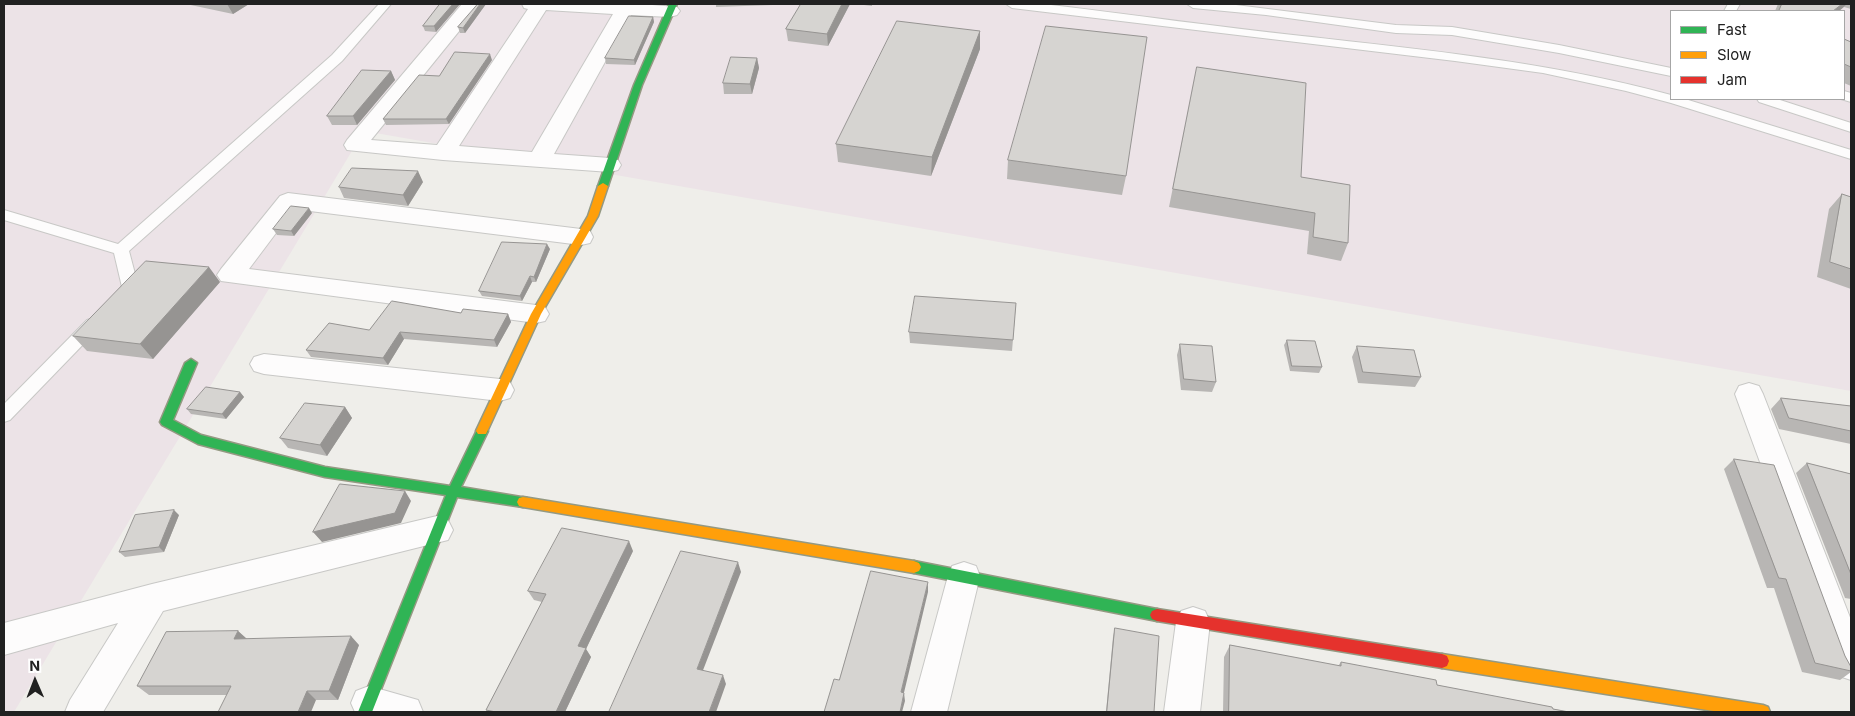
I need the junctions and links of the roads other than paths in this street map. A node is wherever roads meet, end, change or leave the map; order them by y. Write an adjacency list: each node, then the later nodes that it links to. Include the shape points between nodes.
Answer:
1 (385, 4): 20 (lane, via 337,58)
2 (472, 4): 14 (street, via 355,145)
3 (531, 4): 4 (street)
4 (542, 4): 8 (street); 14 (street)
5 (1012, 4): 10 (lane, via 1462,58 1625,86)
6 (1193, 4): 9 (lane, via 1396,29 1452,31)
7 (671, 7): 8 (street); 17 (street, via 638,85)
8 (625, 9): 16 (street)
9 (1670, 72)
10 (1670, 98)
11 (1675, 100): 15 (lane)
12 (1767, 100): 13 (lane)
13 (1851, 128)
14 (443, 153): 16 (street)
15 (1851, 155)
16 (539, 160): 17 (street)
17 (610, 165): 19 (street, via 593,216)
18 (4, 214): 20 (lane)
19 (581, 237): 21 (street); 21 (street, via 288,201 230,275)
20 (121, 250): 26 (lane, via 131,289 76,339)
21 (536, 314): 24 (street)
22 (191, 363): 27 (street, via 166,422 198,439 325,472)
23 (264, 364): 24 (street)
24 (500, 390): 27 (street)
25 (1748, 394): 33 (street)
26 (4, 415)
27 (454, 490): 28 (street); 29 (street)
28 (437, 530): 30 (street); 34 (street)
29 (964, 576): 31 (street); 37 (street)
30 (152, 599): 32 (street); 35 (street)
31 (1192, 622): 38 (street); 39 (street)
32 (4, 639)
33 (1851, 664)
34 (367, 708): 36 (street)
35 (83, 712)
36 (405, 712)
37 (929, 712)
38 (1182, 712)
39 (1763, 712)

